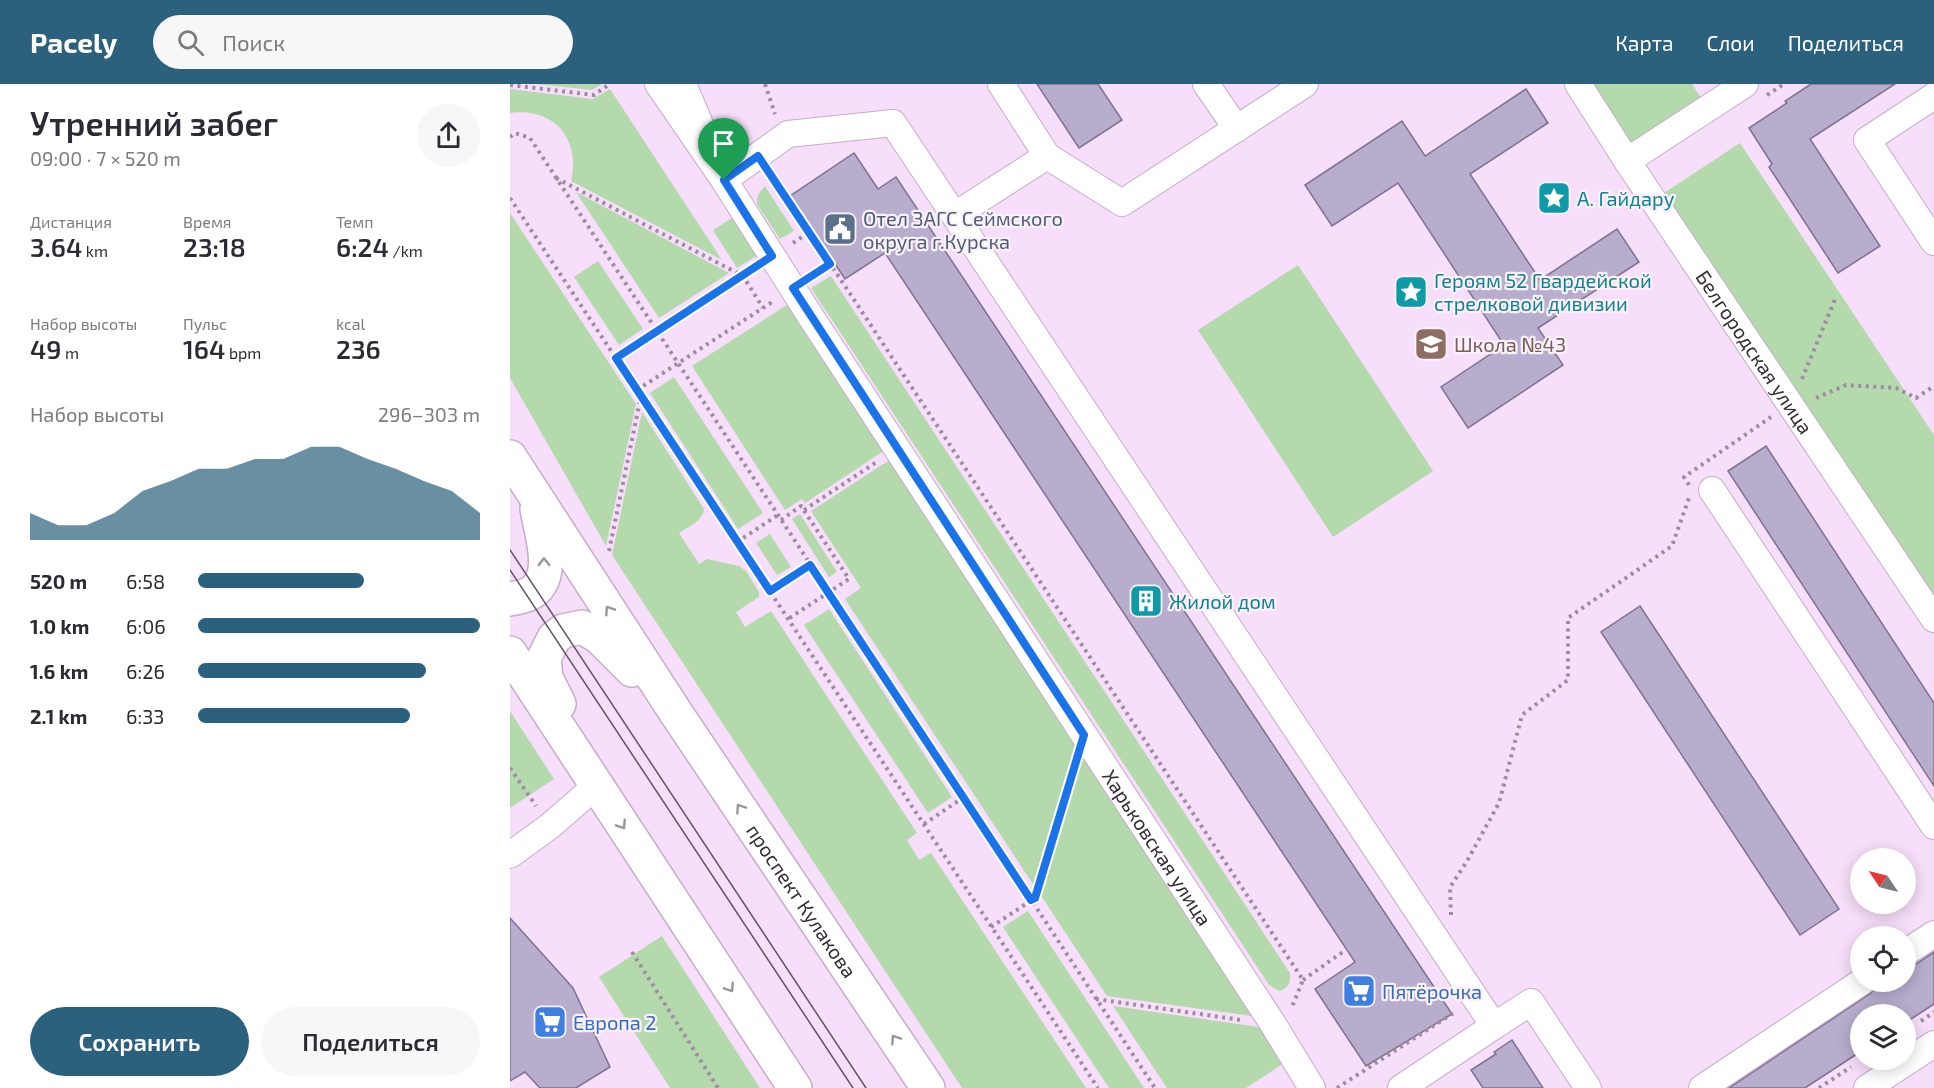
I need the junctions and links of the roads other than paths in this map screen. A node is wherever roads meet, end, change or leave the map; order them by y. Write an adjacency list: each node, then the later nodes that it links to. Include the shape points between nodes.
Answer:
1 (658, 84): 12 (street)
2 (683, 84): 12 (street, Харьковская улица)
3 (1001, 84): 10 (street)
4 (1206, 84): 9 (street)
5 (1305, 84): 9 (street)
6 (1578, 84): 11 (street, Белгородская улица)
7 (1745, 84): 11 (street)
8 (1934, 96): 14 (street, via 1867,140)
9 (1237, 129): 10 (street, via 1122,204)
10 (1047, 156): 13 (street)
11 (1627, 161): 19 (street, Белгородская улица)
12 (724, 180): 13 (street, via 788,134 893,123); 32 (street, Харьковская улица)
13 (955, 215): 28 (street)
14 (1934, 242)
15 (510, 456): 17 (main road, проспект Кулакова)
16 (1712, 490): 23 (street)
17 (535, 496): 18 (main road, one-way to 17, via 536,590 543,577 546,563); 21 (main road, проспект Кулакова, one-way to 17)
18 (510, 599)
19 (1934, 619)
20 (510, 653): 22 (main road, проспект Кулакова)
21 (676, 713): 22 (main road, проспект Кулакова, via 599,637 582,627 563,631 554,638 544,658 546,678); 31 (main road, проспект Кулакова, one-way to 21)
22 (600, 790): 24 (street); 30 (main road, проспект Кулакова, one-way to 30)
23 (1934, 826)
24 (510, 855)
25 (1934, 934): 26 (street)
26 (1916, 946)
27 (1850, 990): 35 (street)
28 (1494, 1026): 33 (street); 34 (street, via 1531,1002)
29 (1934, 1044): 36 (street)
30 (795, 1088)
31 (928, 1088)
32 (1312, 1088)
33 (1401, 1088)
34 (1588, 1088)
35 (1702, 1088)
36 (1867, 1088)

